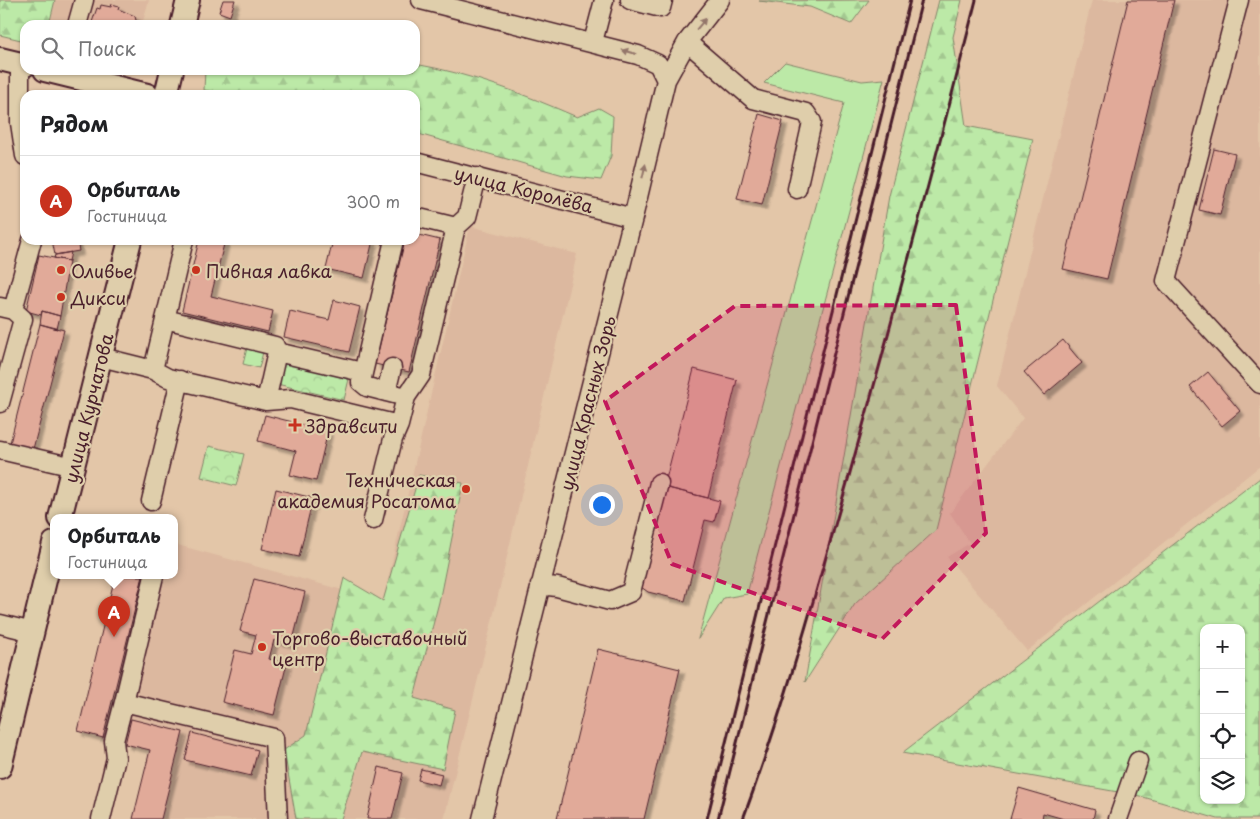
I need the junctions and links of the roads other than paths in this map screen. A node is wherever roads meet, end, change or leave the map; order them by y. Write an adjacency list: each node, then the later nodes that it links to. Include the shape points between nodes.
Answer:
1 (84, 0): 10 (street)
2 (188, 0): 11 (main road)
3 (421, 0): 9 (street)
4 (604, 0): 12 (street)
5 (630, 0): 6 (street, via 661,8)
6 (663, 0)
7 (720, 0): 13 (street, улица Красных Зорь, one-way to 7)
8 (1239, 0): 39 (street, via 1166,281)
9 (462, 5): 12 (street)
10 (78, 20)
11 (183, 20)
12 (593, 42): 17 (street, one-way to 12, via 658,64)
13 (687, 42): 17 (street, улица Красных Зорь); 23 (street, via 752,99 806,113 812,122)
14 (15, 63): 20 (street)
15 (70, 75): 18 (main road)
16 (171, 75): 19 (main road)
17 (666, 80): 25 (street, улица Красных Зорь, one-way to 17)
18 (128, 90)
19 (167, 90)
20 (20, 123)
21 (420, 163): 22 (street, улица Королёва)
22 (476, 177): 25 (street, улица Королёва); 26 (street, via 467,217)
23 (796, 189)
24 (420, 218): 26 (street)
25 (633, 218): 53 (street, улица Красных Зорь)
26 (456, 227): 41 (street, via 420,375)
27 (30, 245): 31 (street)
28 (129, 245): 34 (main road, улица Курчатова)
29 (183, 245): 32 (street)
30 (393, 245): 37 (street)
31 (6, 308): 43 (street, via 23,319)
32 (165, 320): 33 (street, via 275,346); 36 (street)
33 (277, 352): 37 (street); 42 (street)
34 (100, 357): 36 (street); 46 (main road, улица Курчатова)
35 (392, 368): 40 (street)
36 (153, 370): 38 (street)
37 (362, 372): 40 (street, via 363,385)
38 (180, 380): 42 (street); 48 (street)
39 (1260, 384)
40 (386, 392): 41 (street)
41 (406, 397): 44 (street)
42 (266, 401): 44 (street, via 291,399)
43 (0, 403)
44 (400, 424): 50 (street, via 393,439)
45 (0, 450): 46 (street)
46 (74, 467): 49 (main road, улица Курчатова)
47 (659, 483): 53 (street, via 631,592 610,601)
48 (151, 502)
49 (61, 514)
50 (373, 520)
51 (50, 560): 55 (main road)
52 (153, 579): 56 (street)
53 (540, 585): 61 (street, улица Красных Зорь)
54 (0, 624): 55 (street)
55 (33, 632): 58 (main road)
56 (124, 702): 59 (street, via 114,741 116,758); 60 (street, via 274,738)
57 (1138, 762): 62 (street)
58 (0, 767)
59 (101, 819)
60 (278, 819)
61 (482, 819)
62 (1118, 819)

